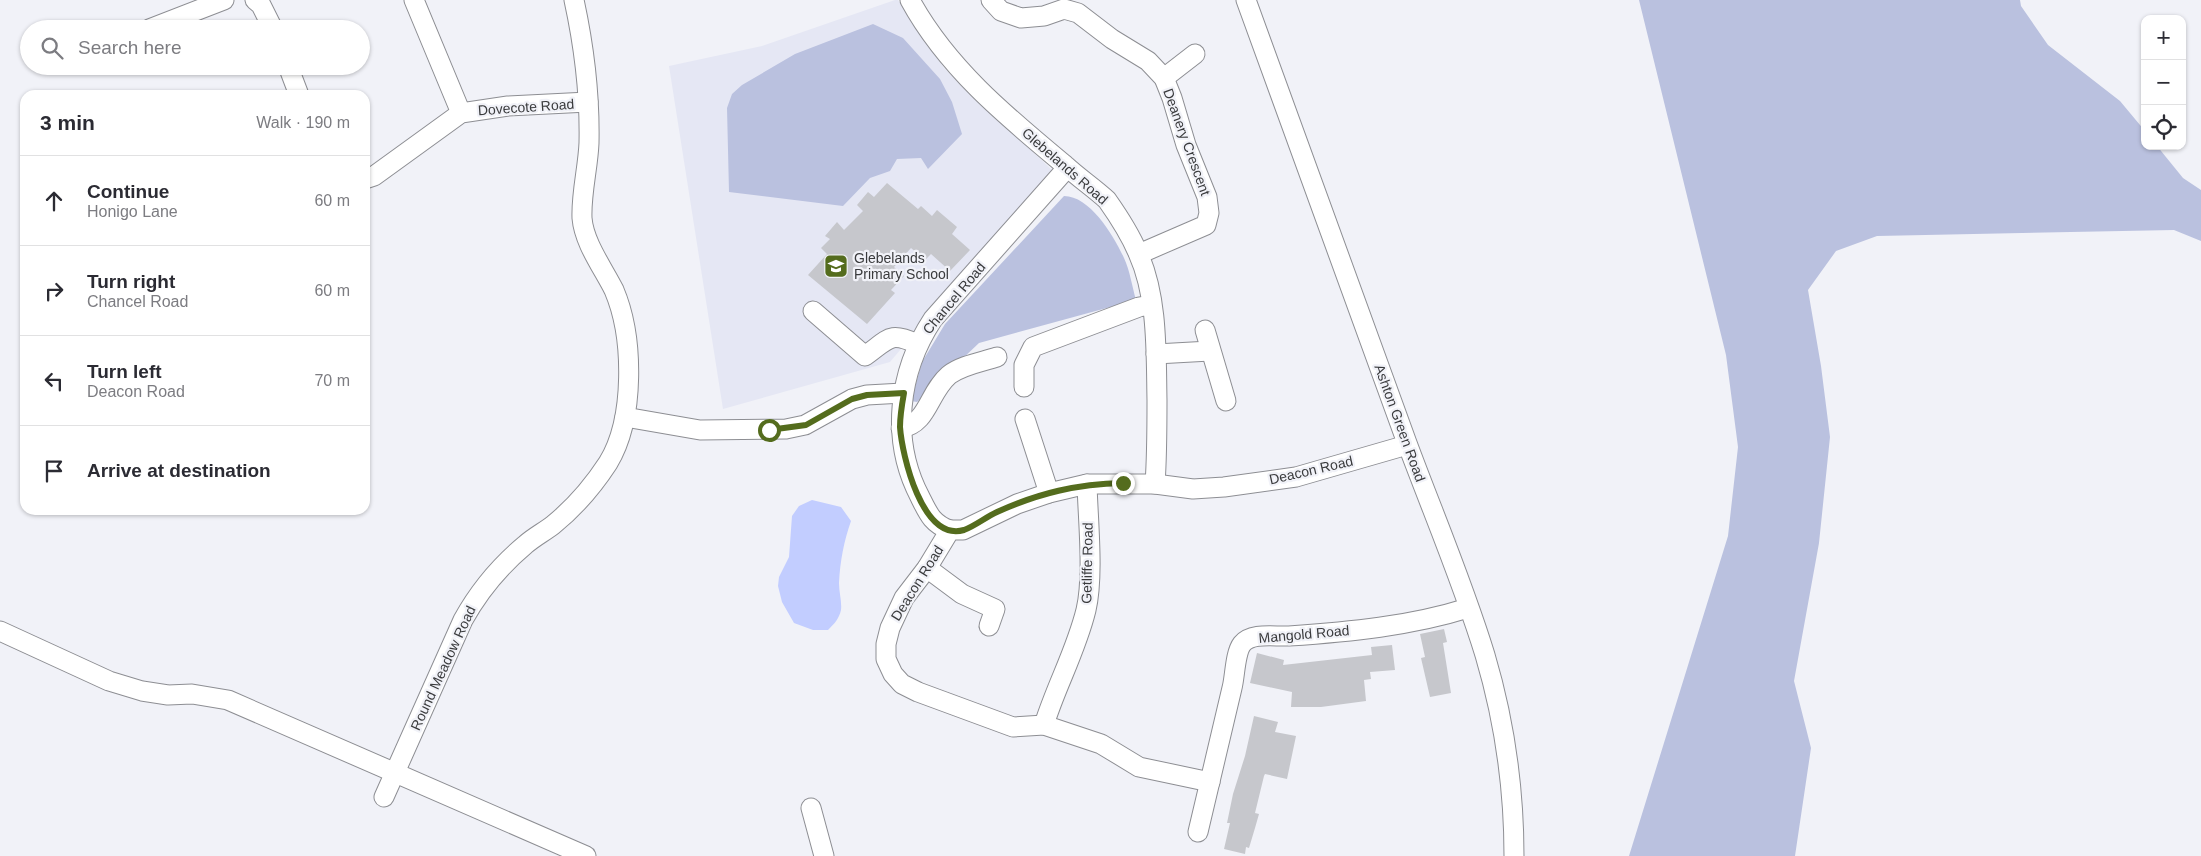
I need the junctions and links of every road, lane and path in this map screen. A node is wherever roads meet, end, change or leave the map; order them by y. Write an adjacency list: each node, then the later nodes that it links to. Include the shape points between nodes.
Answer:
1 (224, 0): 9 (street)
2 (255, 0): 10 (street)
3 (414, 0): 16 (street)
4 (574, 0): 15 (street, Round Meadow Road)
5 (910, 0): 17 (street, Glebelands Road, via 922,23 968,80)
6 (991, 0): 8 (street, Deanery Crescent, via 1001,11 1021,18 1044,16)
7 (1246, 0): 33 (street, Ashton Green Road)
8 (1063, 5): 13 (street, Deanery Crescent, via 1148,60)
9 (172, 20)
10 (268, 20)
11 (1195, 54): 13 (street)
12 (291, 75): 14 (street)
13 (1164, 78): 19 (street, Deanery Crescent, via 1207,196 1209,213 1206,225)
14 (297, 90)
15 (588, 102): 16 (street, Dovecote Road, via 508,106); 30 (street, Round Meadow Road, via 589,144 582,218 588,240 615,293 622,317 628,353)
16 (460, 113): 18 (street, Dovecote Road)
17 (1068, 168): 19 (street, Glebelands Road, via 1107,200); 23 (street, Chancel Road, via 933,319)
18 (370, 177)
19 (1139, 254): 20 (street, Glebelands Road)
20 (1151, 305): 25 (street, Glebelands Road); 27 (street, via 1032,347 1024,365)
21 (813, 310): 23 (street, via 865,356 892,337)
22 (1205, 330): 24 (street)
23 (918, 344): 28 (street, Chancel Road)
24 (1210, 351): 25 (street); 29 (street)
25 (1156, 354): 35 (street, Glebelands Road)
26 (997, 357): 32 (street, via 951,374 929,400 920,420)
27 (1024, 387)
28 (904, 393): 30 (street, via 852,399 806,425 786,429 700,430); 32 (street, Chancel Road)
29 (1226, 401)
30 (624, 417): 43 (street, Round Meadow Road, via 608,462 576,504 519,550 476,597)
31 (1025, 419): 36 (street)
32 (900, 428): 37 (street, Chancel Road, via 912,483 938,526)
33 (1407, 444): 35 (street, Deacon Road, via 1296,476 1193,489); 39 (street, Ashton Green Road)
34 (1087, 484): 35 (street, Deacon Road); 36 (street, Deacon Road); 42 (street, Getliffe Road, via 1089,569 1086,609)
35 (1155, 484)
36 (1048, 492): 37 (street, Deacon Road, via 963,530)
37 (950, 530): 38 (street, Deacon Road)
38 (927, 568): 40 (street, via 962,594 995,609); 42 (street, Deacon Road, via 904,598 890,628 886,659 892,674 902,684 918,692 1013,727)
39 (1468, 608): 44 (street, Mangold Road, via 1392,625 1247,640 1238,655); 48 (street, Ashton Green Road, via 1485,656 1500,718)
40 (989, 626)
41 (0, 630): 43 (street, via 109,681 142,691 228,700)
42 (1044, 725): 44 (street, via 1101,744 1139,767)
43 (396, 772): 45 (street, Round Meadow Road); 49 (street)
44 (1210, 782): 47 (street, Mangold Road)
45 (384, 797)
46 (811, 808): 50 (street)
47 (1198, 832)
48 (1518, 854)
49 (586, 856)
50 (824, 856)

